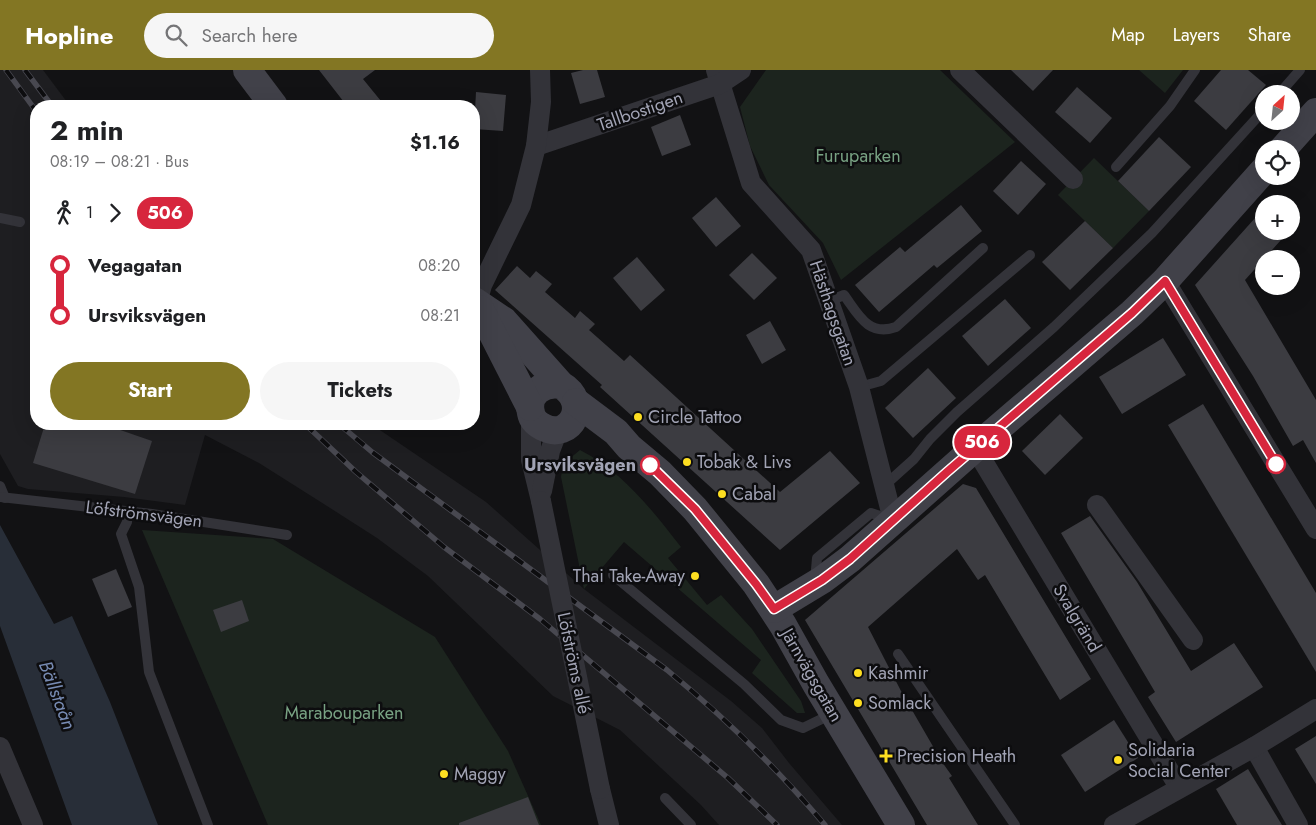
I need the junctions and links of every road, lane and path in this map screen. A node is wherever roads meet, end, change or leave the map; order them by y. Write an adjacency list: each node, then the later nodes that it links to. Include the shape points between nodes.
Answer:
1 (247, 70): 9 (street)
2 (540, 70): 13 (street, via 541,102)
3 (741, 70): 7 (street, Tallbostigen)
4 (960, 70): 15 (street)
5 (1195, 70): 14 (lane, via 1170,106)
6 (1300, 70): 8 (lane)
7 (718, 77): 13 (street, Tallbostigen); 23 (street, Hästhagsgatan, via 751,183 811,250)
8 (1286, 85)
9 (270, 100)
10 (1316, 112): 12 (street)
11 (1255, 120): 31 (lane, via 1152,233 1054,327 957,412)
12 (1291, 140)
13 (536, 146): 22 (street, via 521,205)
14 (1116, 167)
15 (1074, 179)
16 (1255, 180): 21 (street)
17 (0, 218): 18 (lane)
18 (20, 222)
19 (984, 248): 23 (lane, via 889,330 866,324 844,295)
20 (1030, 255): 26 (lane, via 881,381)
21 (1165, 281): 29 (street); 37 (street)
22 (480, 290)
23 (829, 301): 26 (street, Hästhagsgatan)
24 (480, 305): 27 (street, Järnvägsgatan, via 504,321)
25 (480, 312): 28 (street, Järnvägsgatan)
26 (859, 386): 31 (street, Hästhagsgatan)
27 (566, 410): 28 (street, Järnvägsgatan, via 547,429 534,421); 28 (street, via 552,383 540,388 531,399); 33 (street, Löfströms allé, via 550,451); 40 (street, Järnvägsgatan, via 616,432 660,473 695,509)
28 (530, 411): 33 (street, Löfströms allé, via 532,460)
29 (975, 448): 36 (street); 47 (street, Svalgränd)
30 (0, 486): 32 (lane)
31 (884, 486): 36 (street, Hästhagsgatan)
32 (2, 497): 35 (lane, Löfströmsvägen)
33 (540, 501): 51 (street, Löfströms allé, bridge)
34 (1097, 505): 41 (street)
35 (128, 511): 38 (lane, Löfströmsvägen); 50 (lane, via 121,534 139,587 149,672)
36 (893, 520): 40 (street, via 850,559)
37 (1316, 529)
38 (287, 534)
39 (613, 575): 44 (lane, via 744,684 781,720 803,728)
40 (774, 609): 44 (street, Järnvägsgatan)
41 (1193, 640)
42 (898, 654): 54 (lane)
43 (1316, 709): 46 (street)
44 (833, 714): 53 (street, Järnvägsgatan)
45 (0, 747): 49 (street)
46 (1254, 747): 47 (street); 56 (street)
47 (1179, 788): 55 (street)
48 (665, 798): 52 (lane)
49 (33, 825)
50 (208, 825)
51 (609, 825)
52 (691, 825)
53 (901, 825)
54 (1015, 825)
55 (1114, 825)
56 (1298, 825)

